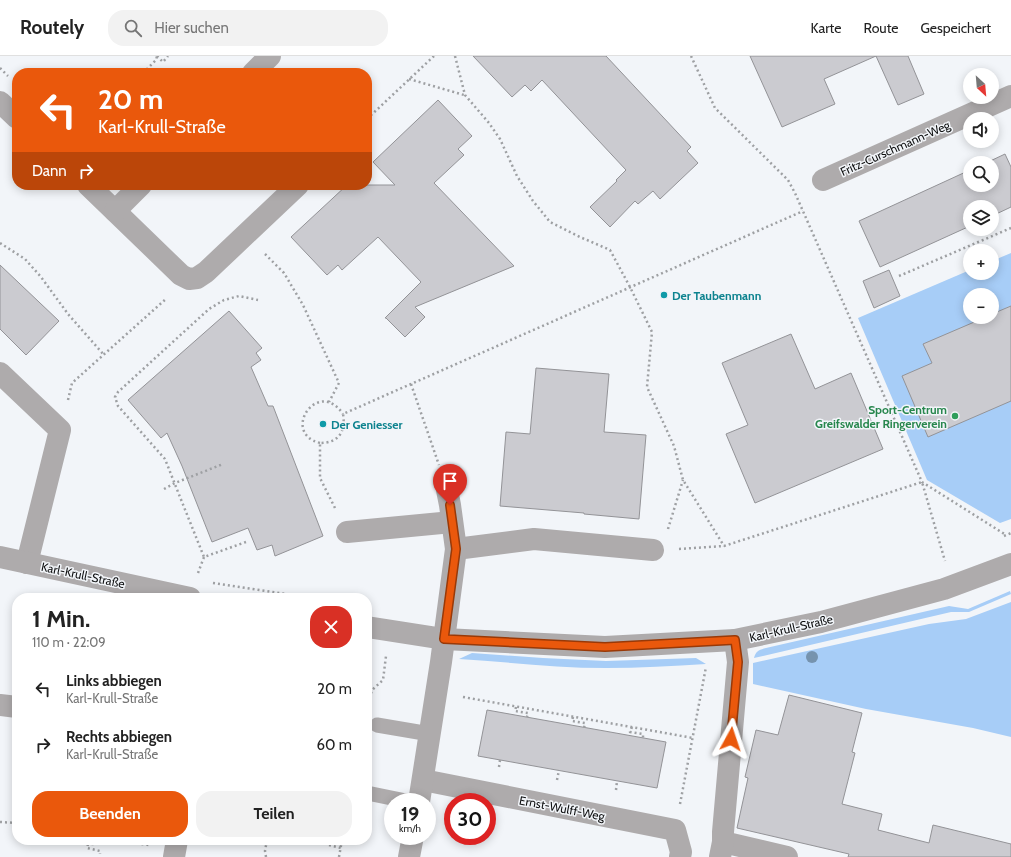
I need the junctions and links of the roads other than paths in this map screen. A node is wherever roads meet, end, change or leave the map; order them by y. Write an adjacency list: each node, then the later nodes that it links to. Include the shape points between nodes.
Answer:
1 (270, 56): 2 (street)
2 (258, 68)
3 (1011, 96): 6 (street, Fritz-Curschmann-Weg)
4 (0, 102): 5 (street)
5 (12, 113)
6 (823, 180)
7 (93, 190): 10 (street)
8 (136, 190): 10 (street)
9 (293, 190): 10 (street, via 197,278 188,279 181,275)
10 (115, 211)
11 (0, 373): 18 (street, via 60,430)
12 (447, 490): 13 (street)
13 (452, 522): 14 (street); 15 (street)
14 (347, 532)
15 (456, 549): 16 (street, via 534,539); 22 (street)
16 (657, 550)
17 (0, 557): 18 (street, Karl-Krull-Straße)
18 (27, 563): 20 (street, Karl-Krull-Straße)
19 (1011, 564): 23 (street, Karl-Krull-Straße, via 944,590 821,622)
20 (167, 593)
21 (372, 628): 22 (street, Karl-Krull-Straße)
22 (444, 639): 23 (street, Karl-Krull-Straße, via 605,647); 27 (street)
23 (735, 640): 33 (street, via 738,662)
24 (0, 704): 25 (street)
25 (12, 706)
26 (377, 725): 27 (lane)
27 (430, 734): 28 (street)
28 (422, 780): 29 (street); 35 (street, Ernst-Wulff-Weg, via 675,830)
29 (420, 793)
30 (372, 794): 31 (lane)
31 (384, 796)
32 (411, 845): 34 (street)
33 (722, 849): 36 (street)
34 (409, 857)
35 (680, 857)
36 (787, 857)

